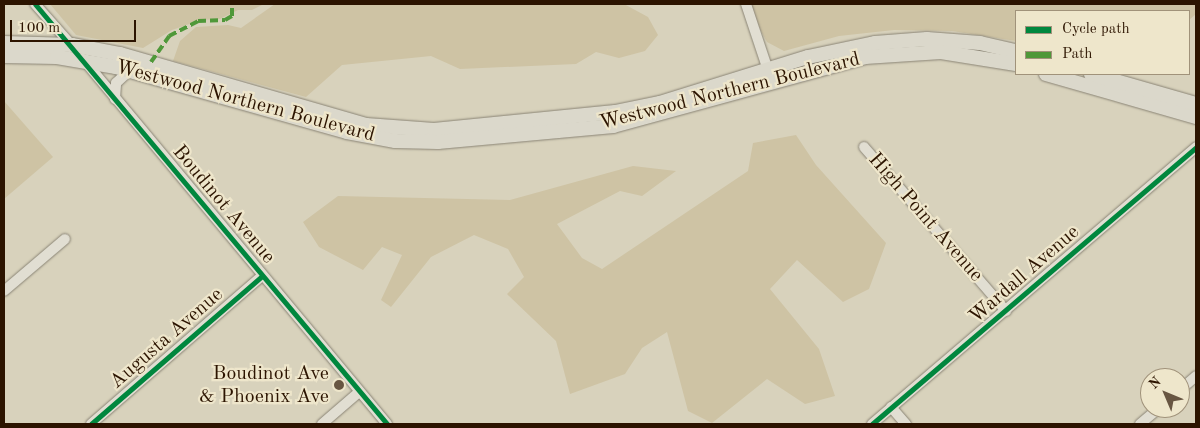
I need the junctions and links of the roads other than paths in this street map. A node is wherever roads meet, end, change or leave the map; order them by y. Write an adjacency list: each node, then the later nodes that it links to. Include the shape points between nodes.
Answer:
1 (35, 4): 4 (street, Boudinot Avenue)
2 (746, 4): 10 (street)
3 (4, 43): 4 (main road, Westwood Northern Boulevard)
4 (72, 45): 7 (street, Boudinot Avenue); 15 (main road, Westwood Northern Boulevard, via 125,55)
5 (1015, 51): 10 (main road, Westwood Northern Boulevard, via 980,43 927,39 893,41 839,49)
6 (4, 56): 7 (main road, Westwood Northern Boulevard, via 57,57)
7 (85, 62): 9 (main road, Westwood Northern Boulevard); 13 (street, Boudinot Avenue)
8 (1015, 64): 10 (main road, Westwood Northern Boulevard, via 941,52 829,64)
9 (129, 70): 13 (street, via 116,83); 15 (main road, Westwood Northern Boulevard)
10 (770, 75): 15 (main road, Westwood Northern Boulevard, via 615,112 434,130 366,125)
11 (1049, 75): 16 (main road)
12 (1094, 75): 14 (main road)
13 (115, 99): 20 (street, Boudinot Avenue)
14 (1196, 104)
15 (287, 109)
16 (1196, 117)
17 (864, 147): 22 (street, High Point Avenue)
18 (1196, 148): 22 (street, Wardall Avenue)
19 (65, 239): 21 (street)
20 (262, 276): 23 (street, Boudinot Avenue); 25 (street, Augusta Avenue)
21 (4, 291)
22 (1006, 311): 24 (street, Wardall Avenue)
23 (359, 392): 26 (street); 27 (street, Boudinot Avenue)
24 (892, 407): 28 (street, Wardall Avenue); 29 (street)
25 (91, 424)
26 (322, 424)
27 (387, 424)
28 (872, 424)
29 (906, 424)

